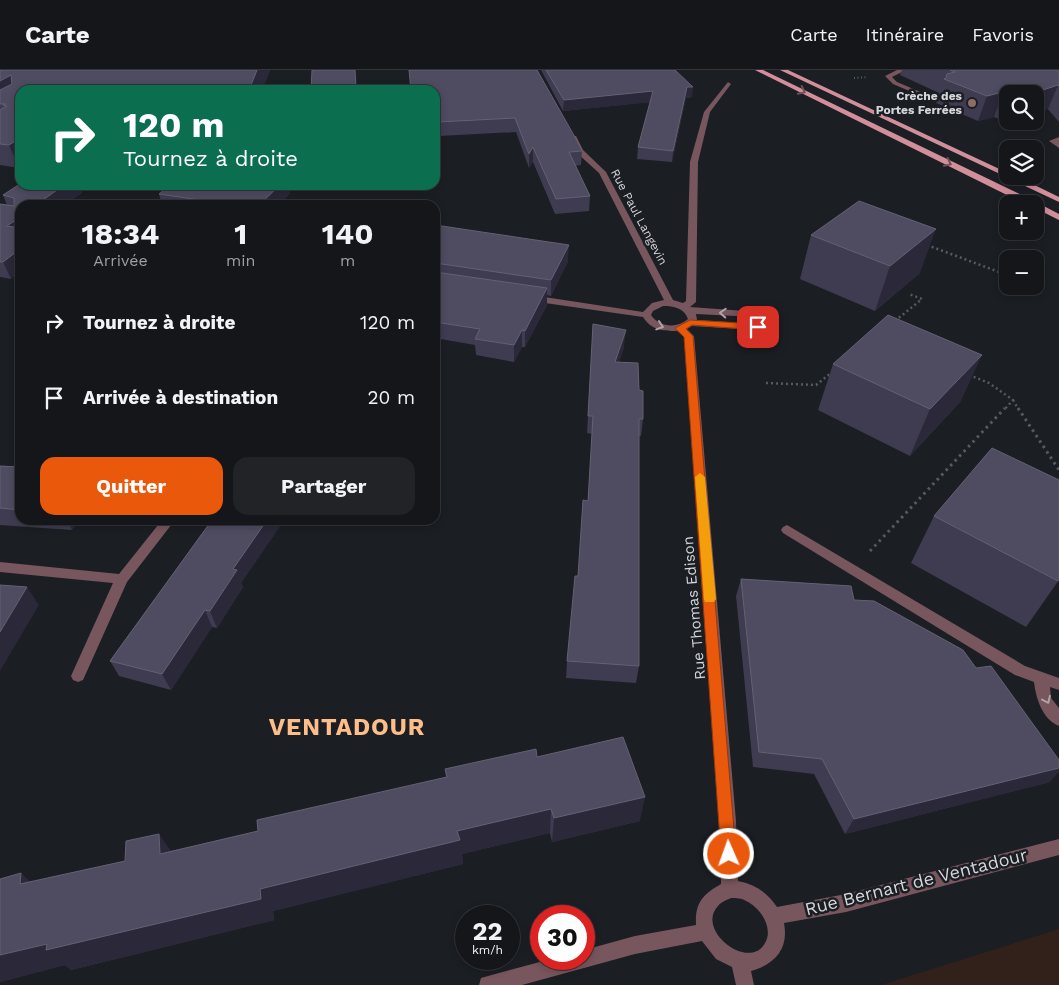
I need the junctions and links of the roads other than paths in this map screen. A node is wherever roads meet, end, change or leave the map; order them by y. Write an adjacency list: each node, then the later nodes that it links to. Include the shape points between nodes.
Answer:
1 (758, 70): 11 (main road, one-way to 11)
2 (783, 70): 9 (main road)
3 (903, 70): 5 (street, via 888,76 895,83)
4 (728, 84): 17 (street, via 707,112 694,162 691,302)
5 (935, 100)
6 (571, 135): 16 (street, Rue Paul Langevin, via 580,151 602,172)
7 (1059, 139): 8 (street, via 1053,141)
8 (1059, 146)
9 (999, 172)
10 (1027, 185): 12 (main road)
11 (1014, 195)
12 (1059, 200)
13 (1044, 210): 14 (main road)
14 (1059, 217)
15 (523, 296): 19 (street)
16 (670, 303): 17 (street); 19 (street, via 656,304)
17 (687, 309): 18 (street, one-way to 17); 20 (street, via 692,319)
18 (756, 314)
19 (646, 315): 20 (street, one-way to 20, via 657,326)
20 (685, 325): 21 (street); 31 (street, Rue Thomas Edison, via 689,336 728,821)
21 (758, 327)
22 (165, 525): 25 (street)
23 (787, 530): 27 (street, via 1020,671)
24 (0, 567): 25 (street)
25 (122, 579): 26 (street)
26 (78, 676)
27 (1041, 678): 28 (street); 29 (street, one-way to 29, via 1044,700)
28 (1059, 684)
29 (1059, 719)
30 (1059, 846): 32 (street, Rue Bernart de Ventadour, via 846,903)
31 (730, 889): 32 (street, via 750,892 760,898); 33 (street, via 720,892 705,908)
32 (773, 916): 34 (street, via 777,929 771,951 752,964)
33 (705, 932): 34 (street, via 718,953); 35 (street, via 635,945)
34 (740, 964): 36 (street)
35 (488, 985)
36 (745, 985)

